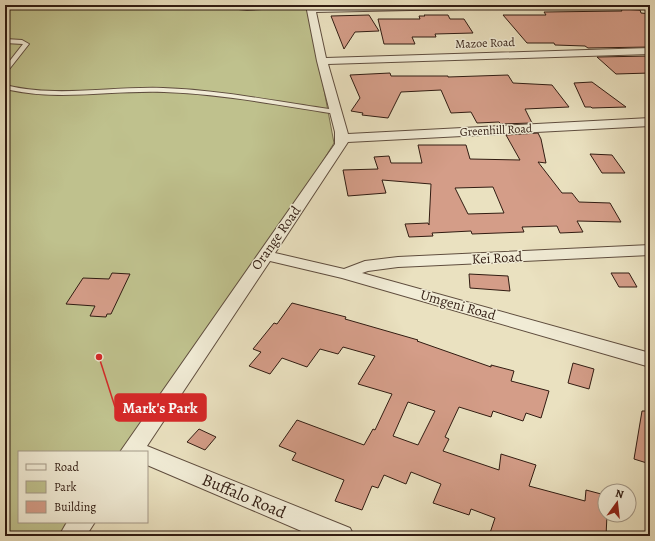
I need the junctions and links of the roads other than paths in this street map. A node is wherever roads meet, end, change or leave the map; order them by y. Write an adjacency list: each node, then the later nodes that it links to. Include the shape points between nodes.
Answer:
1 (507, 5): 3 (street)
2 (221, 6): 3 (lane, via 248,9)
3 (310, 7): 6 (street)
4 (5, 41): 7 (lane, via 26,44)
5 (650, 51): 6 (street, Mazoe Road)
6 (322, 62): 9 (street)
7 (5, 71)
8 (5, 87): 9 (lane, via 28,91 90,93 162,90 190,92)
9 (336, 112): 11 (street)
10 (650, 122): 11 (street, Greenhill Road)
11 (342, 138): 13 (street, Orange Road)
12 (650, 250): 14 (street, Kei Road, via 398,262 365,266)
13 (264, 255): 14 (street, Umgeni Road); 16 (street, Orange Road)
14 (346, 274): 15 (street, Umgeni Road)
15 (650, 360)
16 (139, 451)
17 (148, 456): 20 (street, Buffalo Road)
18 (81, 523): 19 (street)
19 (72, 536)
20 (341, 536)

